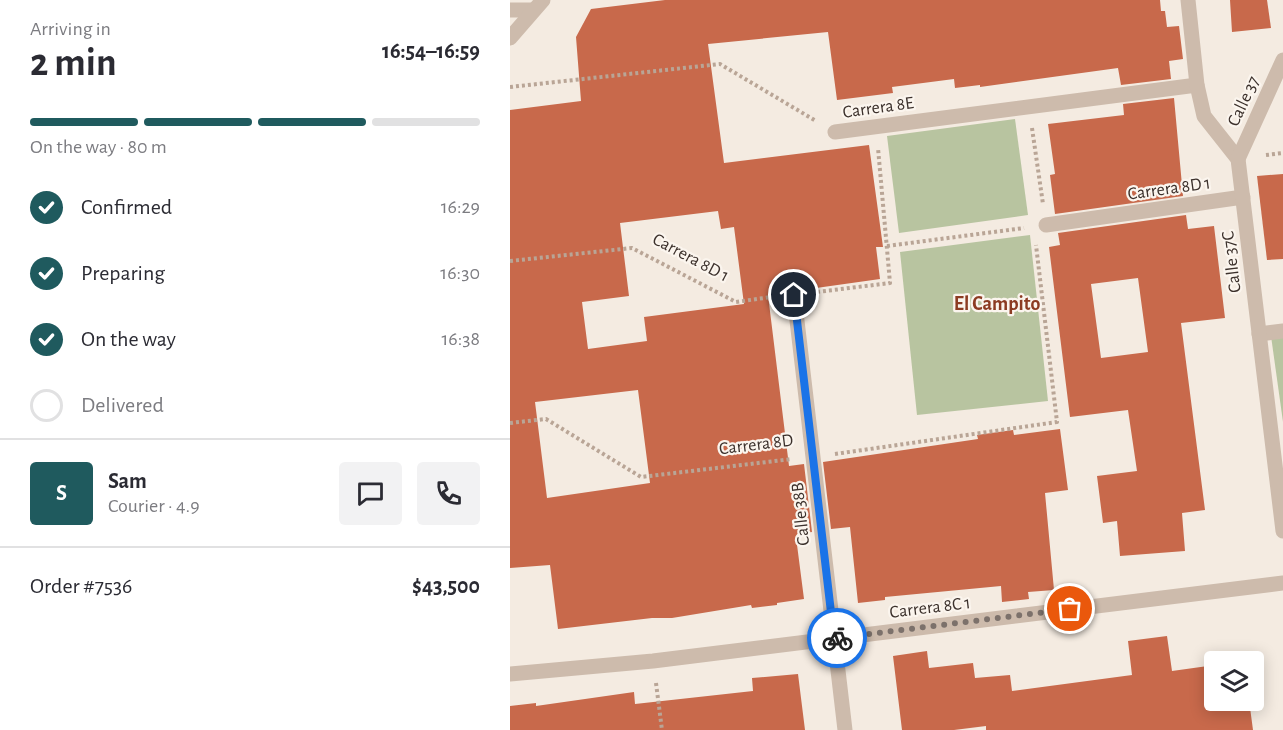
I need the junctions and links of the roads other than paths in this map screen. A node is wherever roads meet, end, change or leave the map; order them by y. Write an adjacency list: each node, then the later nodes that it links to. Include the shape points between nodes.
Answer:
1 (1188, 0): 6 (street)
2 (538, 5): 3 (street); 4 (street)
3 (510, 10)
4 (510, 38)
5 (1283, 60): 8 (street, Calle 37)
6 (1197, 85): 7 (street, Carrera 8E); 8 (street, via 1204,116)
7 (834, 132)
8 (1238, 159): 9 (street, Calle 37C)
9 (1243, 197): 10 (street, Carrera 8D 1); 13 (street, Calle 37C)
10 (1040, 226)
11 (794, 295): 17 (street, Calle 38B)
12 (1283, 331): 13 (street)
13 (1259, 334): 14 (street, Calle 37C)
14 (1280, 477): 15 (street, Calle 37C)
15 (1283, 531)
16 (1283, 583): 17 (street, Carrera 8C 1)
17 (834, 638): 18 (street, Carrera 8C 1); 19 (street, Calle 38B)
18 (510, 674)
19 (845, 730)

